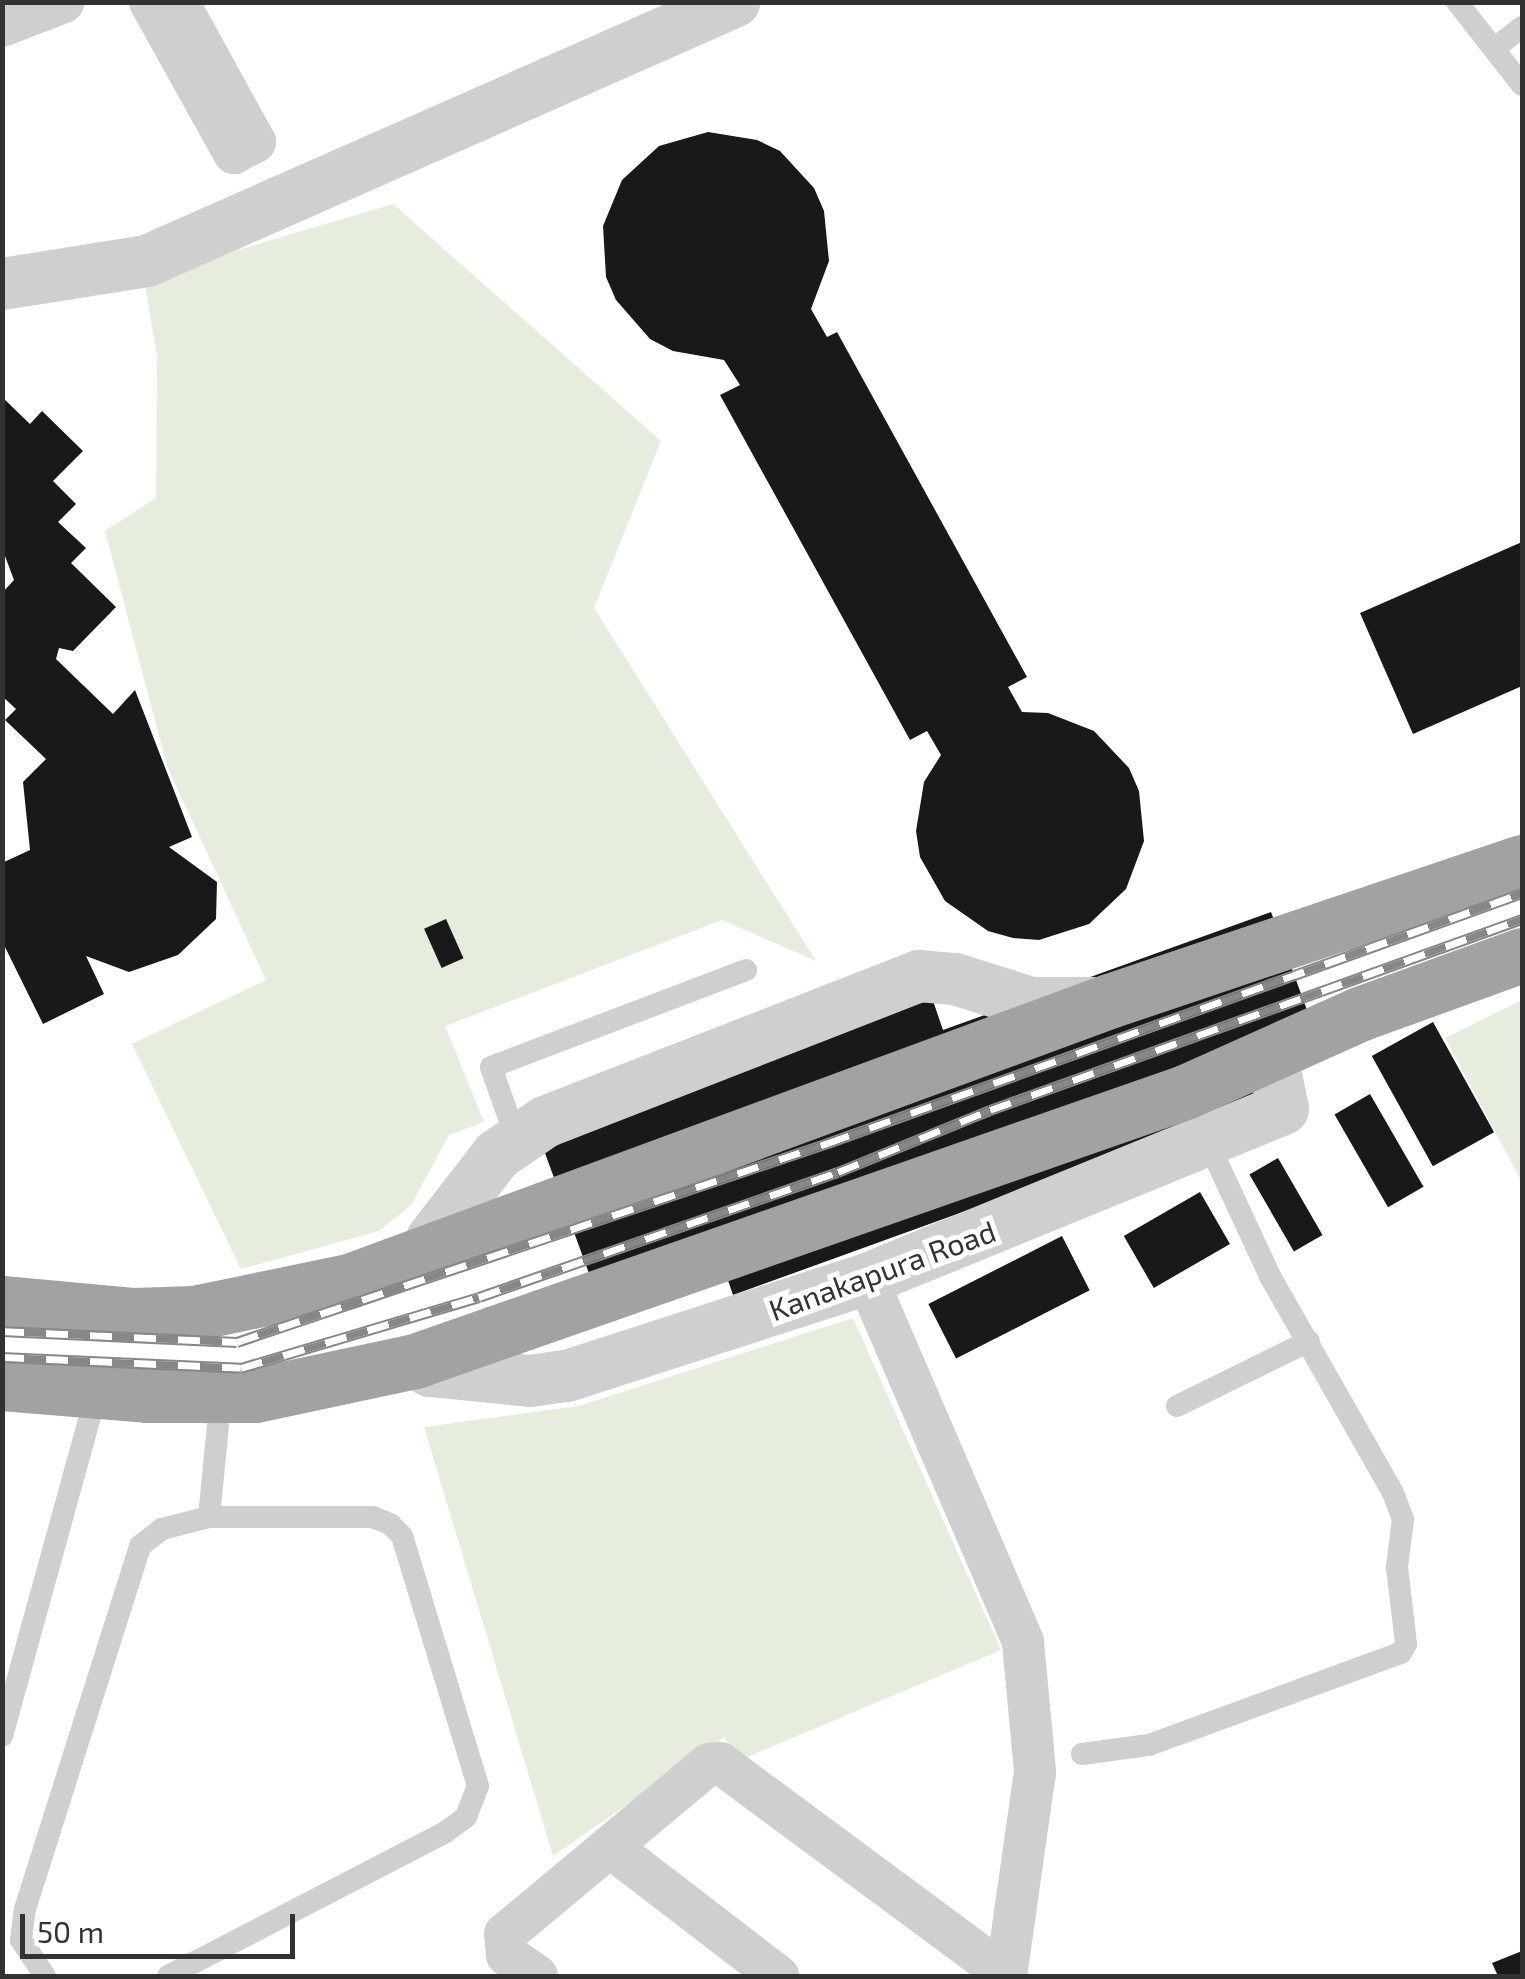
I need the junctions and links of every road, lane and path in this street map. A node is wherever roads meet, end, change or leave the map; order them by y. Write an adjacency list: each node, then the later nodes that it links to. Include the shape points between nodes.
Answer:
1 (64, 2): 6 (street)
2 (150, 2): 3 (street, via 234,153 256,142)
3 (178, 2)
4 (734, 2): 10 (street, via 147,261)
5 (1458, 2): 8 (lane)
6 (2, 26)
7 (1522, 27): 8 (lane)
8 (1495, 48): 9 (lane)
9 (1522, 86)
10 (2, 284)
11 (1522, 862): 14 (highway)
12 (1522, 955): 15 (highway, Kanakapura Road, via 1360,1014)
13 (746, 970): 17 (lane, via 491,1067)
14 (1109, 1000): 17 (street, via 1077,1007 1031,1002 955,979 919,976); 19 (highway)
15 (1272, 1055): 16 (highway, Kanakapura Road); 18 (street, Kanakapura Road, via 1283,1108)
16 (1185, 1092): 18 (lane); 23 (highway, Kanakapura Road)
17 (516, 1138): 19 (street, via 432,1239)
18 (1209, 1143): 20 (street, Kanakapura Road); 22 (lane, via 1270,1276)
19 (434, 1247): 21 (highway, via 286,1299 194,1313 134,1315)
20 (867, 1279): 23 (street, Kanakapura Road, via 568,1376 530,1381 430,1371); 36 (street, via 1024,1642 1035,1772)
21 (2, 1303)
22 (1309, 1341): 27 (lane); 30 (lane, via 1402,1518 1401,1654 1148,1745)
23 (415, 1362): 26 (highway, Kanakapura Road, via 255,1395)
24 (2, 1383): 25 (highway, Kanakapura Road)
25 (96, 1391): 26 (highway, Kanakapura Road); 29 (lane)
26 (221, 1395): 28 (lane)
27 (1177, 1406)
28 (209, 1517): 32 (lane, via 162,1528 140,1546 25,1909 21,1940); 33 (lane, via 373,1518 402,1536 478,1786 466,1817 444,1833)
29 (2, 1736)
30 (1082, 1754)
31 (610, 1847): 34 (street, via 505,1934 507,1955); 35 (street); 36 (street, via 709,1764 720,1763)
32 (44, 1976)
33 (168, 1976)
34 (538, 1976)
35 (778, 1976)
36 (1006, 1976)

